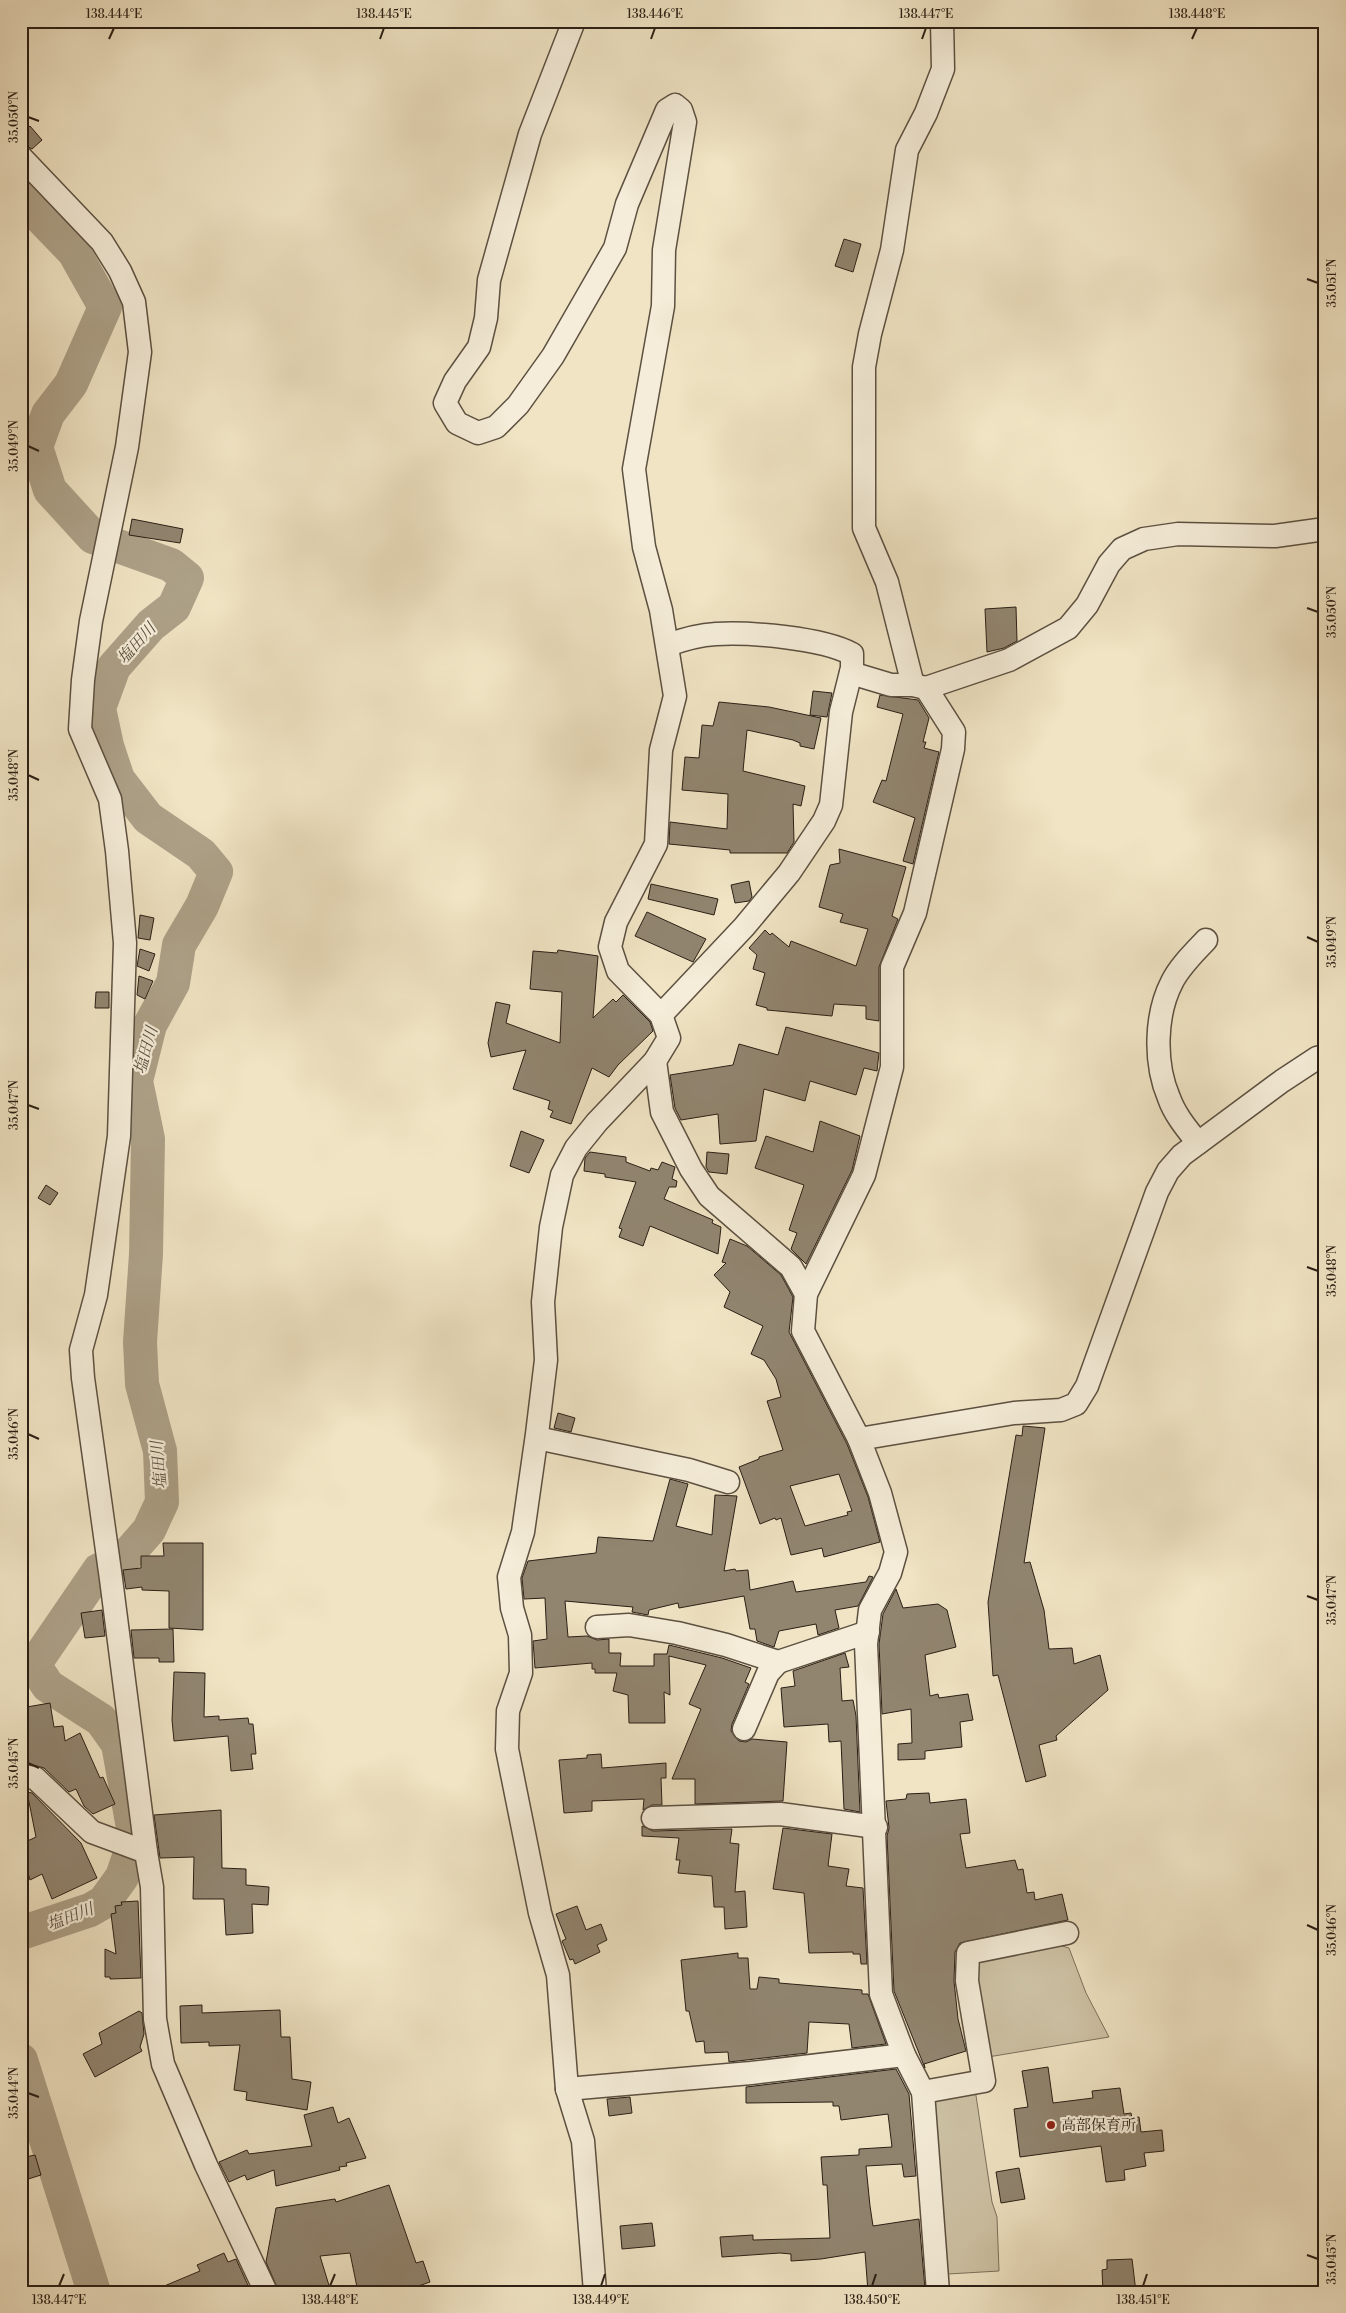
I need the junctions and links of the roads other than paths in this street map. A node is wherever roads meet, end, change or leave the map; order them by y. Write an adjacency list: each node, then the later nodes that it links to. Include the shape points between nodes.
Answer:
1 (574, 21): 5 (street, via 530,134 489,280 486,318 479,347 455,381 445,403 457,423 478,433 496,427 518,405 553,356 615,248 627,204 667,110 675,105 681,110 685,122 664,250 663,306 634,469 644,547)
2 (942, 21): 7 (street, via 944,69 907,150 892,250 864,367 864,528 887,582)
3 (21, 157): 24 (street, via 102,242 120,271 134,302 140,352 127,447 91,621 80,729 110,799 125,943 119,1136 96,1295 81,1350)
4 (1325, 529): 7 (street, via 1275,536 1178,534 1144,539 1122,549 1109,564 1087,605 1068,628 1008,660)
5 (668, 646): 6 (street, via 687,638 716,634 781,637 842,648 852,654); 9 (street, via 675,696 661,750 656,844 616,922 610,947 618,971)
6 (851, 673): 7 (street, via 891,685); 9 (street, via 841,712 831,805 824,821 789,872 744,927)
7 (920, 686): 13 (street, via 954,732 954,748 915,913 892,967 892,1067 864,1174)
8 (1206, 940): 12 (street, via 1172,982 1159,1031 1159,1058 1168,1098)
9 (661, 1015): 11 (street, via 669,1038)
10 (1325, 1056): 12 (street, via 1282,1081)
11 (654, 1061): 13 (street, via 662,1112 691,1169 709,1196 791,1267); 14 (street, via 586,1135 562,1175 551,1227 544,1293 546,1360)
12 (1198, 1143): 15 (street, via 1168,1171 1157,1192 1087,1386 1076,1404 1061,1410 1014,1413)
13 (806, 1294): 15 (street, via 804,1330)
14 (537, 1438): 16 (street, via 689,1470); 27 (street, via 523,1532 509,1578 512,1608 520,1635 521,1673 508,1711 508,1749 540,1913 558,1975)
15 (859, 1439): 18 (street, via 880,1493 896,1552 890,1573 870,1610)
16 (728, 1482)
17 (597, 1626): 19 (street, via 629,1625 677,1633)
18 (868, 1632): 19 (street); 23 (street)
19 (778, 1662): 20 (street, via 768,1673)
20 (744, 1729)
21 (21, 1776): 24 (street, via 34,1778 92,1832)
22 (653, 1818): 23 (street, via 780,1814)
23 (876, 1827): 26 (street, via 881,1994)
24 (146, 1852): 29 (street, via 152,1887 155,2018 163,2064)
25 (1067, 1933): 28 (street, via 968,1953 967,1981 984,2081)
26 (904, 2055): 27 (street, via 751,2073); 28 (street)
27 (567, 2089): 30 (street, via 583,2141)
28 (923, 2092): 31 (street)
29 (266, 2292)
30 (595, 2292)
31 (938, 2292)

